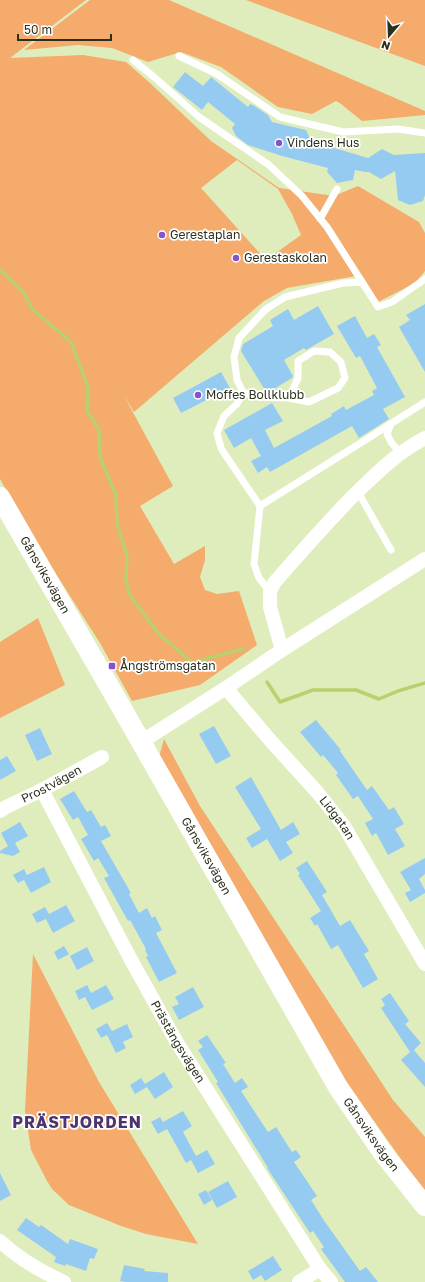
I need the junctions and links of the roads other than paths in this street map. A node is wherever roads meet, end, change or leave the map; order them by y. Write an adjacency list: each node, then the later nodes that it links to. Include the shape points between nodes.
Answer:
1 (179, 56): 3 (lane, via 217,74 280,117 343,132 398,129)
2 (132, 60): 5 (lane, via 199,117 270,165 302,196)
3 (425, 133)
4 (337, 189): 5 (lane)
5 (320, 219): 7 (lane)
6 (425, 279): 7 (lane, via 392,302 378,307)
7 (362, 282): 8 (lane, via 343,283 285,297 266,309 239,338 234,357 237,380)
8 (243, 392): 9 (lane, via 258,397); 17 (lane, via 237,404 224,416 217,432 221,448)
9 (289, 398): 9 (lane, via 309,402 338,388 345,378 341,362 330,352 314,351 298,361 298,378)
10 (425, 402): 11 (lane)
11 (422, 408): 12 (lane)
12 (391, 423): 14 (lane, via 387,434); 17 (lane)
13 (425, 438): 14 (street)
14 (400, 453): 15 (street)
15 (358, 492): 18 (lane); 20 (street, via 299,554 274,583)
16 (0, 497): 23 (main road, Gånsviksvägen)
17 (260, 506): 20 (lane, via 254,564 259,578)
18 (391, 550)
19 (425, 559): 21 (street)
20 (270, 592): 21 (street, via 270,607)
21 (282, 650): 22 (street)
22 (226, 688): 23 (street); 27 (street, Lidgatan, via 344,826)
23 (141, 742): 28 (main road, Gånsviksvägen, via 338,1087 383,1153)
24 (102, 756): 25 (street, Prostvägen)
25 (42, 790): 26 (street, Prostvägen); 30 (street, Prästängsvägen, via 176,1041)
26 (0, 811)
27 (425, 964)
28 (425, 1206)
29 (0, 1241): 31 (street, via 33,1267)
30 (320, 1269): 32 (street); 33 (street, Prästängsvägen)
31 (64, 1282)
32 (299, 1282)
33 (331, 1282)

